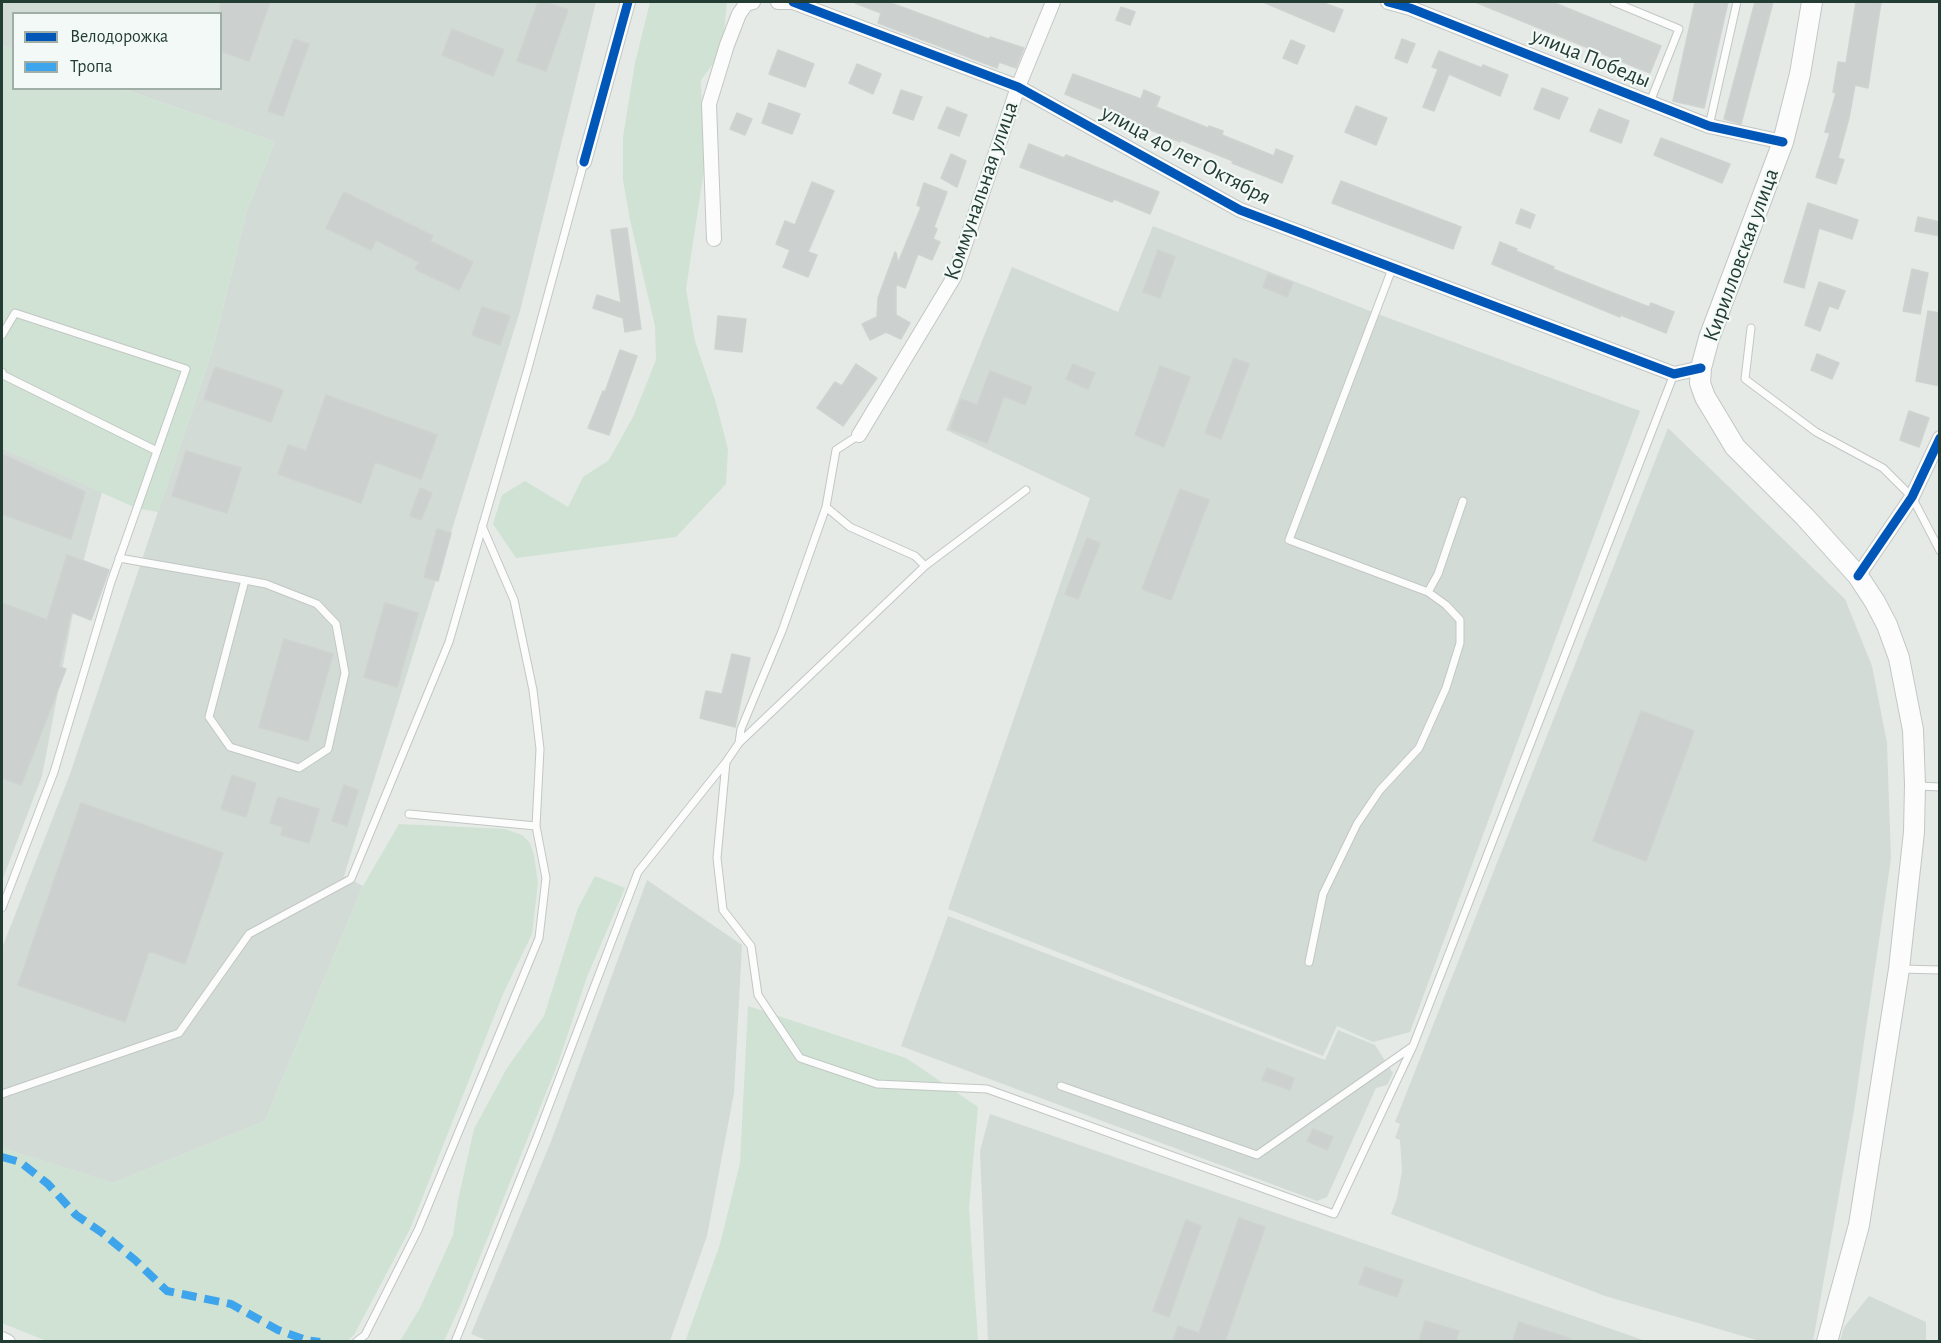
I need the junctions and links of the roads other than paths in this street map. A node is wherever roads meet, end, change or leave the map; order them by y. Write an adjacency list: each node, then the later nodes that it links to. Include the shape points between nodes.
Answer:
1 (628, 2): 15 (street)
2 (753, 2): 16 (street, via 746,4 739,14 709,104)
3 (778, 2): 4 (street)
4 (794, 2): 11 (street, улица 40 лет Октября)
5 (1053, 2): 11 (street, Коммунальная улица)
6 (1388, 2): 10 (street, улица Победы)
7 (1614, 2): 12 (lane, via 1679,29)
8 (1737, 2): 13 (lane)
9 (1812, 2): 14 (main road, Кирилловская улица)
10 (1411, 5): 12 (street, улица Победы)
11 (1018, 87): 17 (street, улица 40 лет Октября, via 1240,210); 23 (street, Коммунальная улица, via 954,277)
12 (1650, 102): 13 (street, улица Победы)
13 (1709, 126): 14 (street, улица Победы)
14 (1783, 142): 20 (main road, Кирилловская улица, via 1708,338)
15 (584, 162): 30 (lane)
16 (714, 239)
17 (1392, 269): 22 (street, улица 40 лет Октября); 36 (lane, via 1289,540)
18 (1751, 328): 27 (lane, via 1745,379 1816,432 1883,468)
19 (2, 335): 25 (lane, via 15,313 186,369)
20 (1701, 368): 22 (street); 34 (main road, via 1700,383 1705,397 1735,447)
21 (2, 372): 25 (lane)
22 (1674, 374): 47 (lane)
23 (859, 435): 29 (lane, via 836,450)
24 (1940, 438): 27 (street)
25 (157, 451): 32 (lane)
26 (1026, 490): 33 (lane)
27 (1912, 497): 31 (lane); 34 (street)
28 (1463, 501): 36 (lane)
29 (826, 507): 33 (lane, via 850,527 915,556); 37 (lane)
30 (482, 526): 42 (lane, via 514,600 533,690 540,749); 49 (lane, via 449,642 351,879 249,934 179,1033)
31 (1940, 551)
32 (119, 558): 35 (lane); 43 (lane, via 54,772)
33 (925, 566): 37 (lane)
34 (1858, 576): 39 (main road, via 1887,625 1899,658 1912,730)
35 (245, 580): 35 (lane, via 210,717 230,747 299,768 328,749 345,673 336,624 317,604)
36 (1428, 592): 44 (lane, via 1460,620 1460,643 1446,688 1419,748 1380,790 1357,824 1323,894)
37 (739, 743): 38 (lane)
38 (726, 762): 47 (lane, via 717,858 723,910 751,946 758,995 800,1058 877,1084 987,1089 1334,1214); 53 (lane, via 638,873)
39 (1915, 785): 40 (lane); 45 (main road, via 1914,832)
40 (1940, 787)
41 (409, 814): 42 (lane)
42 (536, 826): 52 (lane, via 546,879 539,938 418,1230 365,1335)
43 (2, 908)
44 (1309, 962)
45 (1899, 969): 46 (lane); 54 (main road, via 1859,1225)
46 (1940, 970)
47 (1413, 1046): 48 (lane, via 1257,1155)
48 (1061, 1086)
49 (2, 1094)
50 (2, 1339): 51 (street)
51 (8, 1341)
52 (356, 1341)
53 (455, 1341)
54 (1827, 1341)

